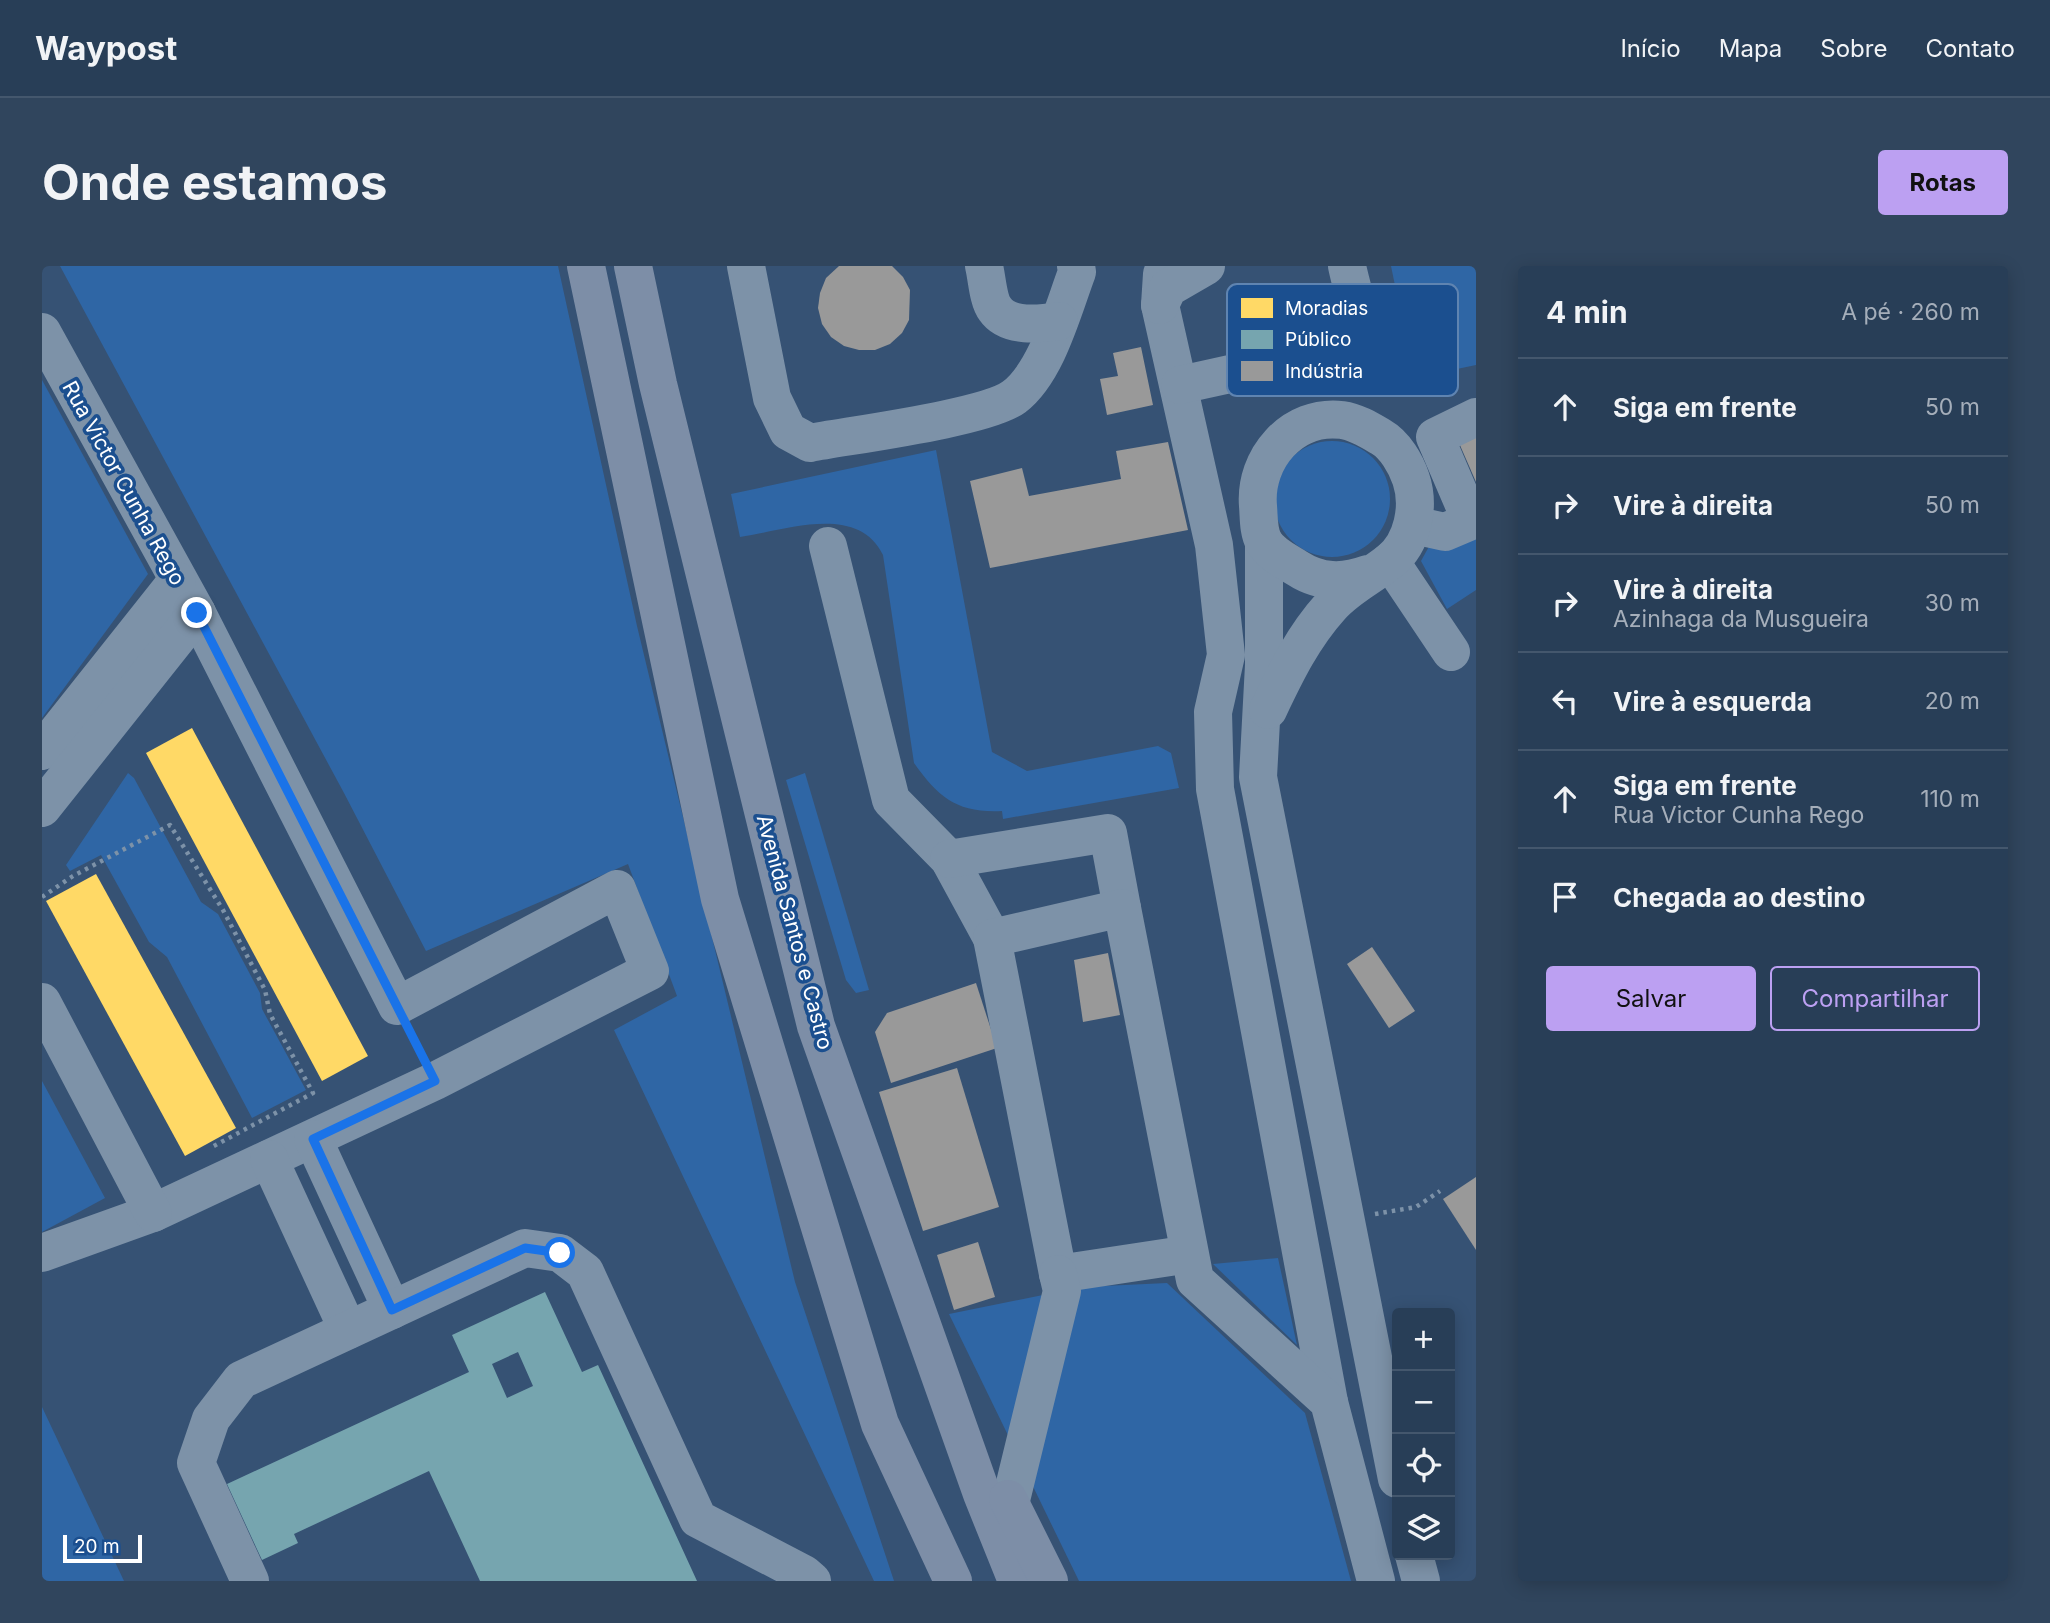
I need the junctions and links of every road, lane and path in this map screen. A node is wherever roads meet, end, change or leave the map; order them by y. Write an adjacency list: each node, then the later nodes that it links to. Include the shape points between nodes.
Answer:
1 (586, 266): 43 (main road, via 720,899)
2 (633, 266): 39 (main road, Avenida Santos e Castro, via 816,1026)
3 (746, 266): 10 (street, via 772,398 788,431 810,443 980,411 1014,397 1050,345)
4 (984, 266): 10 (street, via 995,309 1012,321)
5 (1076, 266): 10 (street)
6 (1206, 266): 8 (street, via 1168,288)
7 (1347, 266): 9 (street)
8 (1158, 274): 13 (street)
9 (1351, 284)
10 (1059, 321)
11 (42, 332): 19 (street, Rua Victor Cunha Rego)
12 (1227, 375): 13 (street)
13 (1180, 385): 42 (street, via 1214,545 1226,655 1213,712 1215,789)
14 (1476, 417): 15 (street, via 1434,437 1471,521 1445,532)
15 (1413, 525): 16 (street, via 1415,492 1407,467 1387,441 1342,420 1323,421 1285,437 1266,458 1256,490); 18 (street)
16 (1264, 542): 18 (street, via 1305,573 1324,580 1348,581); 22 (street, via 1264,665)
17 (828, 546): 25 (street, via 891,800)
18 (1379, 567): 21 (street); 22 (street, via 1332,604 1301,643)
19 (177, 581): 20 (street, Rua Victor Cunha Rego); 23 (street)
20 (197, 613): 24 (street); 30 (street, Rua Victor Cunha Rego)
21 (1451, 652)
22 (1258, 732): 44 (street, via 1258,777 1269,837)
23 (42, 751)
24 (42, 808)
25 (949, 859): 27 (street, via 1108,833); 28 (street)
26 (42, 897): 33 (path, via 170,825 241,944 265,990 270,1014 313,1093)
27 (1122, 908): 28 (street); 37 (street)
28 (992, 938): 38 (street)
29 (42, 1002): 35 (street)
30 (397, 1006): 31 (path); 31 (street, via 617,889 650,971)
31 (435, 1081): 32 (street)
32 (313, 1139): 34 (street); 40 (street)
33 (204, 1151)
34 (269, 1159): 35 (street); 41 (street)
35 (153, 1213): 36 (street)
36 (42, 1253)
37 (1190, 1254): 38 (street); 42 (street, via 1195,1280)
38 (1058, 1273): 45 (street, via 1062,1291)
39 (909, 1289): 45 (main road); 51 (main road, Avenida Santos e Castro)
40 (392, 1310): 41 (street); 48 (street, via 525,1248 560,1253 585,1272 698,1519)
41 (348, 1330): 47 (street, via 241,1380 211,1419 196,1463)
42 (1329, 1402): 53 (street)
43 (885, 1435): 49 (street); 50 (main road)
44 (1392, 1454)
45 (1010, 1504): 52 (main road)
46 (1415, 1560): 54 (street)
47 (250, 1581)
48 (812, 1581)
49 (932, 1581)
50 (953, 1581)
51 (1017, 1581)
52 (1049, 1581)
53 (1376, 1581)
54 (1421, 1581)

